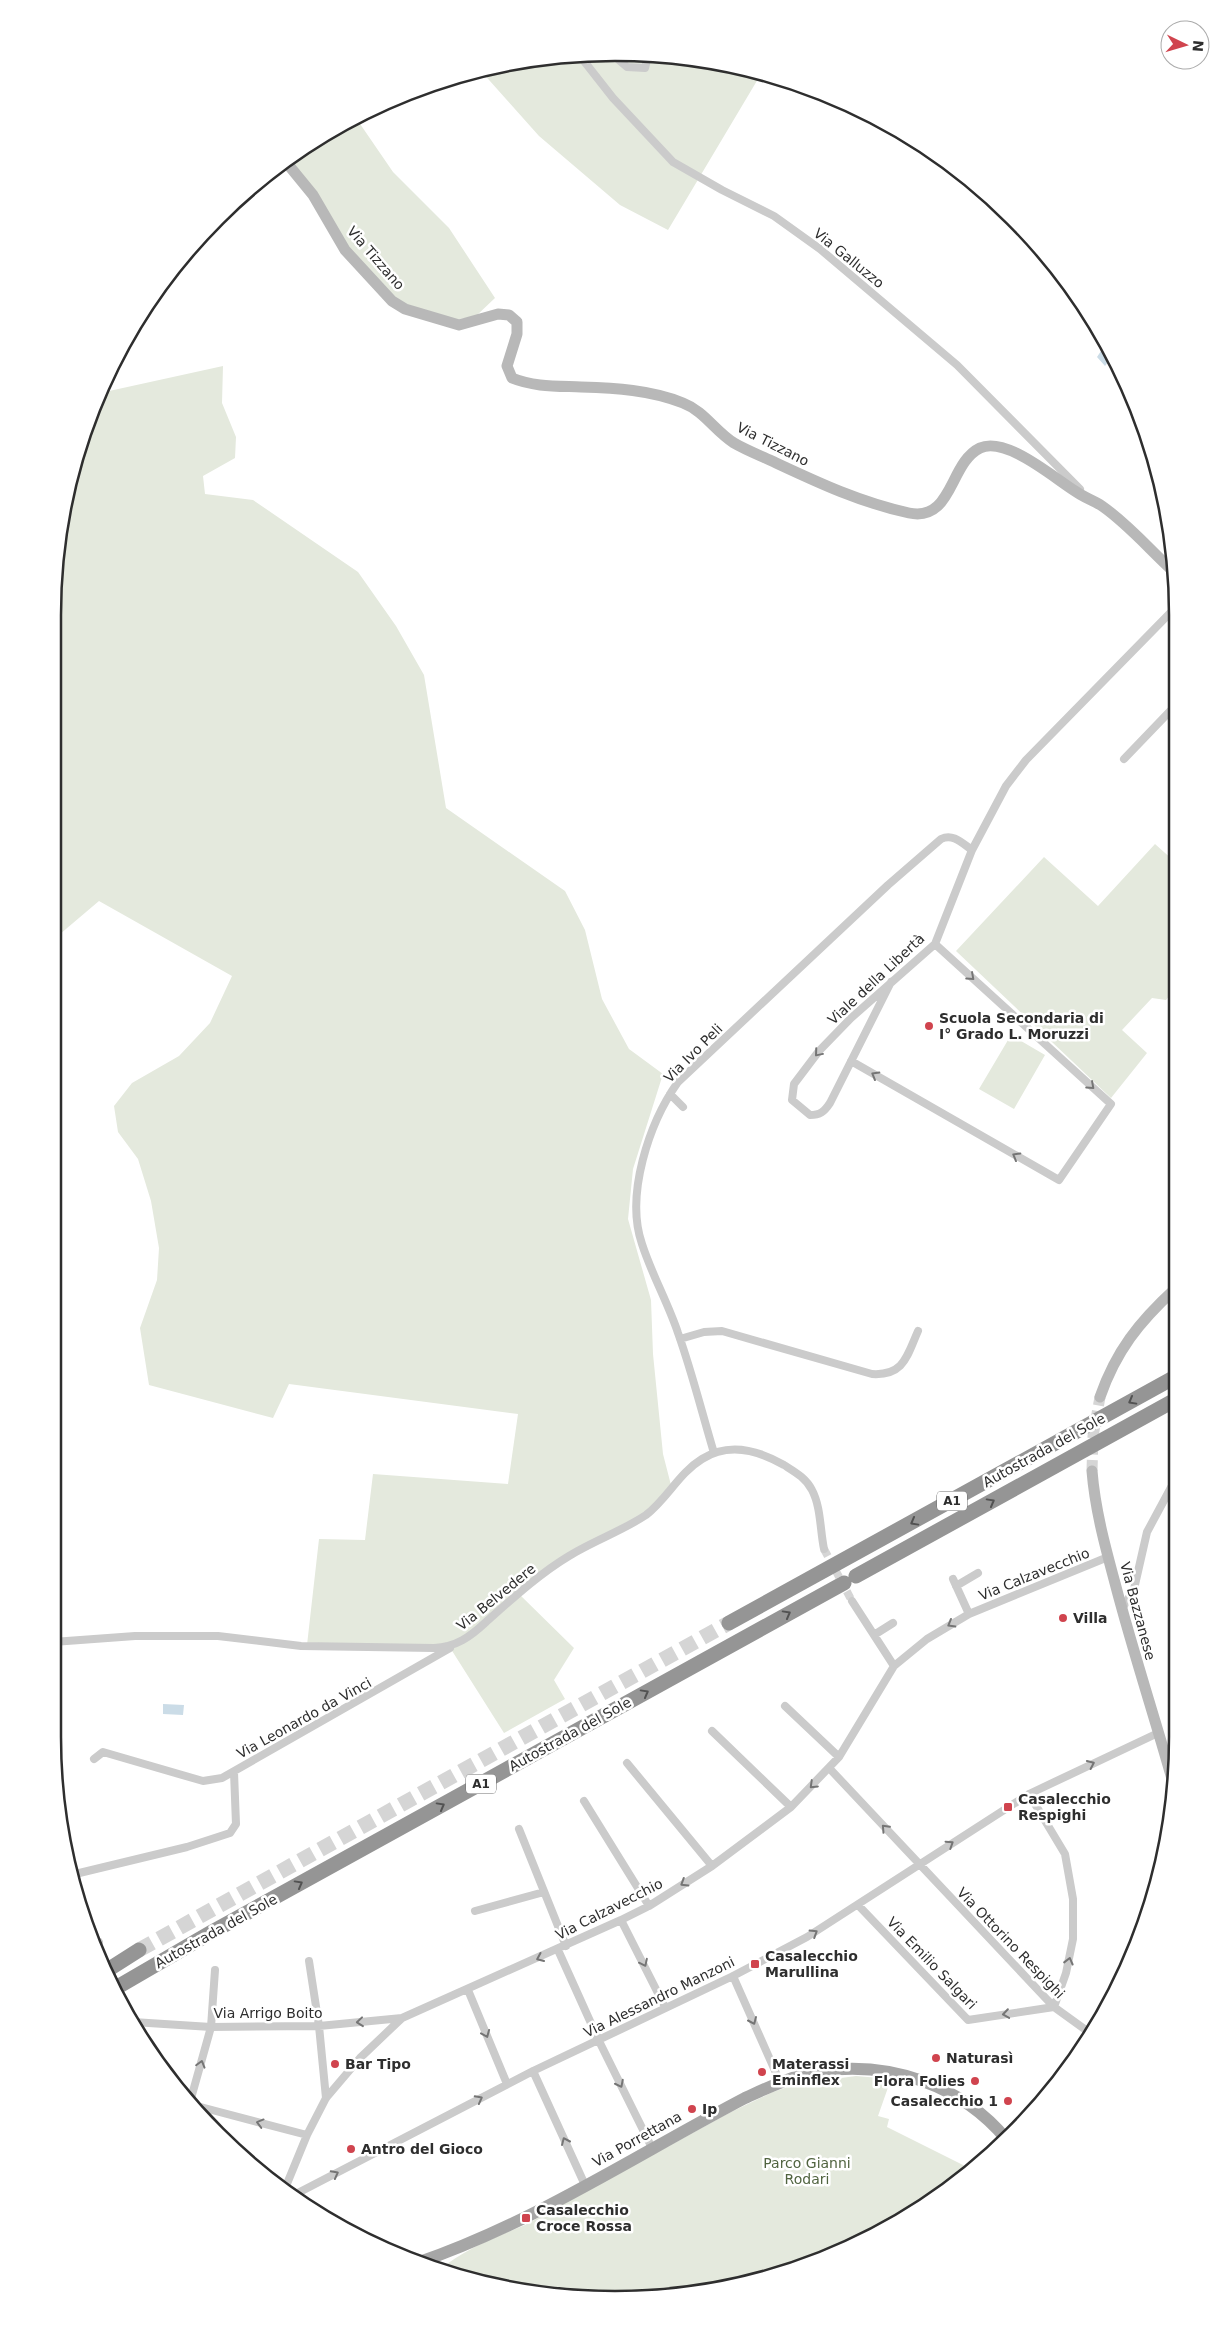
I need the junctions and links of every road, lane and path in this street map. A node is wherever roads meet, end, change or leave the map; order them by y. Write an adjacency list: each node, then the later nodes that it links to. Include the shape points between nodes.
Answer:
1 (621, 61): 3 (street, via 627,67 645,68)
2 (585, 62): 5 (street, Via Galluzzo, via 613,98 673,162 774,216 820,249 957,365)
3 (647, 62)
4 (290, 167): 5 (street, Via Tizzano, via 313,195 346,250 392,301 405,309 459,325 498,314 508,315 517,322 517,334 507,366 512,378 539,386 614,388 684,403 703,414 712,426 734,443 844,494 911,513 922,515 944,501 967,457 981,447 1023,455)
5 (1090, 500): 6 (street, Via Tizzano, via 1118,519)
6 (1166, 565)
7 (1169, 614): 10 (street, Viale della Libertà, via 1026,760 1006,786)
8 (1169, 712): 9 (street)
9 (1124, 759)
10 (972, 850): 11 (street, Viale della Libertà); 14 (street, Via Ivo Peli, via 953,837 941,839 799,968 678,1082)
11 (934, 944): 12 (street, Viale della Libertà); 13 (street, one-way to 13, via 1111,1104 1059,1180)
12 (891, 982): 13 (street); 13 (street, Viale della Libertà, one-way to 13, via 819,1051 794,1084 792,1100 810,1115 825,1111)
13 (851, 1061)
14 (670, 1094): 15 (street); 18 (street, Via Ivo Peli, via 647,1148 638,1184 636,1215 641,1244)
15 (683, 1106)
16 (1169, 1294): 20 (street, via 1128,1340 1112,1365)
17 (918, 1331): 18 (street, via 899,1368 885,1375 722,1331)
18 (680, 1339): 22 (street, Via Ivo Peli)
19 (1169, 1380): 31 (highway, Autostrada del Sole / A1, one-way to 31)
20 (1100, 1397)
21 (1169, 1403): 64 (highway, Autostrada del Sole / A1, one-way to 21)
22 (714, 1453): 25 (street, Via Belvedere, via 749,1450 801,1475 812,1490 818,1509); 35 (street, Via Belvedere, via 692,1466 667,1496 646,1514 567,1557)
23 (1092, 1471): 26 (street, Via Bazzanese)
24 (1169, 1491): 29 (street, via 1147,1532 1134,1589)
25 (824, 1549)
26 (1108, 1557): 29 (street, Via Bazzanese); 30 (street, Via Calzavecchio)
27 (978, 1573): 30 (street, Via Calzavecchio, via 954,1582)
28 (852, 1600): 33 (street)
29 (1122, 1609): 39 (street, Via Bazzanese)
30 (969, 1614): 36 (street, Via Calzavecchio, one-way to 36, via 927,1639)
31 (728, 1623)
32 (893, 1623): 33 (street)
33 (874, 1635): 36 (street)
34 (61, 1641): 35 (street, Via Belvedere, via 135,1636 218,1636 301,1646)
35 (454, 1646): 45 (street, Via Leonardo da Vinci)
36 (894, 1666): 40 (street, Via Calzavecchio)
37 (785, 1706): 40 (street)
38 (712, 1731): 48 (street)
39 (1158, 1733): 43 (street, Via Bazzanese); 46 (street, Via Alessandro Manzoni, one-way to 39)
40 (839, 1758): 44 (street, Via Calzavecchio)
41 (94, 1759): 45 (street, via 103,1752 203,1781)
42 (627, 1763): 51 (street)
43 (1168, 1767)
44 (830, 1769): 48 (street, Via Calzavecchio, one-way to 48); 50 (street, Via Ottorino Respighi, one-way to 44)
45 (234, 1772): 52 (street, Via Leonardo da Vinci, via 236,1815 234,1829 230,1833 187,1847)
46 (1029, 1794): 50 (street, Via Alessandro Manzoni, one-way to 46); 67 (street, one-way to 46, via 1074,1940 1073,1899 1065,1854)
47 (584, 1801): 55 (street)
48 (791, 1807): 51 (street, Via Calzavecchio)
49 (519, 1829): 53 (street)
50 (919, 1864): 54 (street, Via Alessandro Manzoni); 67 (street, Via Ottorino Respighi)
51 (712, 1866): 55 (street, Via Calzavecchio, one-way to 55)
52 (78, 1873)
53 (544, 1892): 56 (street); 58 (street)
54 (858, 1905): 63 (street, Via Alessandro Manzoni, one-way to 54, via 807,1937); 67 (street, Via Emilio Salgari, one-way to 54, via 968,2020)
55 (649, 1906): 57 (street, Via Calzavecchio)
56 (475, 1911)
57 (621, 1920): 58 (street, Via Calzavecchio); 66 (street, one-way to 66)
58 (562, 1948): 65 (street, Via Calzavecchio, one-way to 65); 73 (street)
59 (139, 1950): 61 (highway, Autostrada del Sole)
60 (309, 1961): 71 (street)
61 (111, 1967)
62 (215, 1970): 70 (street)
63 (733, 1976): 66 (street, Via Alessandro Manzoni); 75 (street, one-way to 75)
64 (120, 1986)
65 (468, 1990): 68 (street, Via Calzavecchio); 76 (street, one-way to 76)
66 (665, 2007): 73 (street, Via Alessandro Manzoni)
67 (1054, 2007): 72 (street, Via Ottorino Respighi)
68 (402, 2018): 71 (street, Via Arrigo Boito, one-way to 71); 78 (street, Via Calzavecchio, via 360,2058)
69 (142, 2024): 70 (street, Via Arrigo Boito)
70 (211, 2026): 71 (street, Via Arrigo Boito); 77 (street, one-way to 70)
71 (319, 2026): 78 (street)
72 (1085, 2029)
73 (598, 2041): 74 (street, Via Alessandro Manzoni); 82 (street, one-way to 82)
74 (533, 2071): 76 (street, Via Alessandro Manzoni); 84 (street, one-way to 74)
75 (780, 2082): 80 (main road, Via Porrettana, via 820,2071 843,2070 910,2077 944,2089 966,2102); 82 (main road, Via Porrettana)
76 (507, 2084): 85 (street, Via Alessandro Manzoni, one-way to 76)
77 (192, 2094)
78 (326, 2098): 81 (street, Via Calzavecchio)
79 (204, 2108): 81 (street, one-way to 79)
80 (1001, 2134)
81 (307, 2135): 83 (street, Via Calzavecchio)
82 (652, 2148): 84 (main road, Via Porrettana)
83 (287, 2183)
84 (585, 2185): 86 (main road, Via Porrettana, via 519,2222)
85 (300, 2192)
86 (430, 2258)

